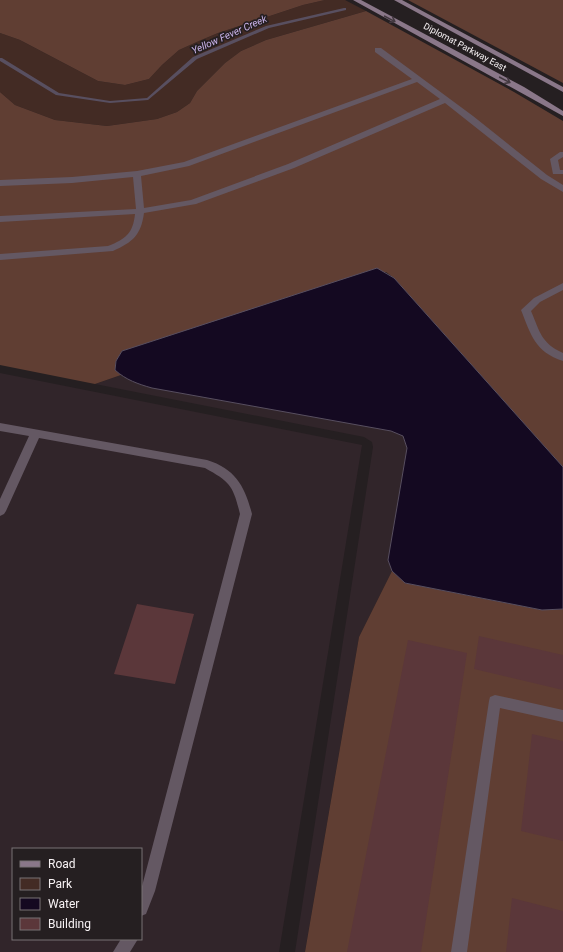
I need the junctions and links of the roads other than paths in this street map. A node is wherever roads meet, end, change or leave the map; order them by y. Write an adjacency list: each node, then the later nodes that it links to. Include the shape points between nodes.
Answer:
1 (356, 0): 7 (main road, Diplomat Parkway East, one-way to 7)
2 (397, 0): 5 (main road, Diplomat Parkway East)
3 (378, 50): 4 (lane)
4 (418, 79): 6 (lane); 10 (lane, via 186,164)
5 (563, 90)
6 (445, 100): 11 (lane); 14 (lane, via 291,166 193,202)
7 (563, 114)
8 (563, 154): 9 (lane, via 554,159)
9 (559, 172): 11 (lane)
10 (137, 174): 12 (lane); 14 (lane)
11 (544, 177): 13 (lane)
12 (0, 183)
13 (563, 189)
14 (140, 211): 15 (lane); 16 (lane, via 134,232 124,242 110,249)
15 (0, 219)
16 (0, 257)
17 (563, 286): 18 (lane, via 537,300 526,310 535,333 546,349)
18 (563, 357)
19 (0, 427): 20 (lane)
20 (36, 433): 21 (lane); 23 (lane, via 207,464 230,477 241,494 246,514)
21 (0, 511)
22 (563, 716): 26 (lane, via 495,701)
23 (142, 906)
24 (129, 940): 25 (lane)
25 (121, 952)
26 (459, 952)

